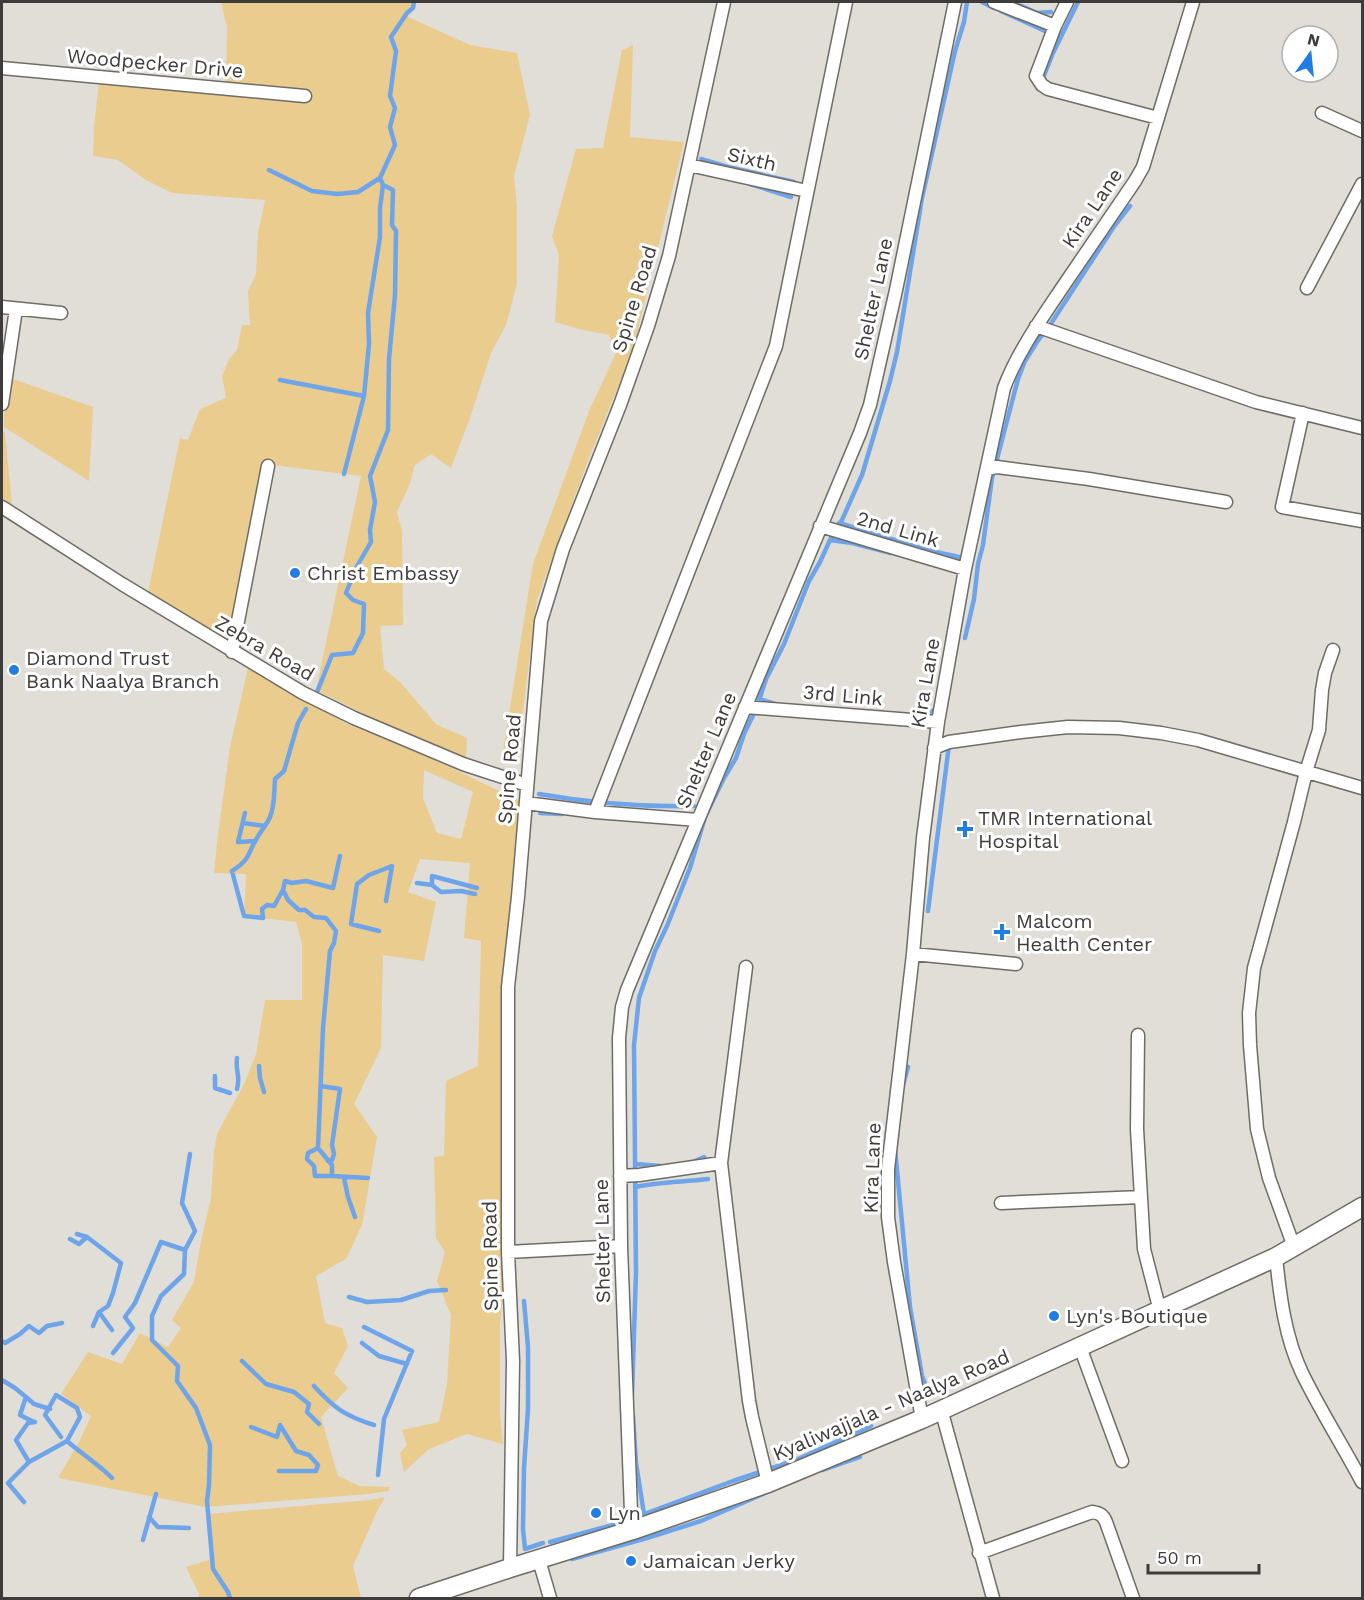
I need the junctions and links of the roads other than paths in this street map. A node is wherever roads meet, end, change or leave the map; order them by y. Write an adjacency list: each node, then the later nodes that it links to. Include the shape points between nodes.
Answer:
1 (724, 2): 13 (street, Spine Road)
2 (846, 2): 15 (street)
3 (955, 2): 29 (street, Shelter Lane, via 870,405)
4 (994, 2): 7 (street)
5 (1067, 2): 7 (street)
6 (1193, 2): 11 (street, Kira Lane)
7 (1055, 26): 11 (street, via 1036,76 1042,85)
8 (2, 68): 9 (street, Woodpecker Drive)
9 (305, 96)
10 (1322, 113): 12 (street)
11 (1158, 118): 20 (street, Kira Lane, via 1143,167)
12 (1362, 131)
13 (689, 165): 15 (street, Sixth); 37 (street, Spine Road, via 669,256 648,326 563,549 541,621)
14 (1362, 184): 16 (street)
15 (807, 191): 40 (street, via 776,345)
16 (1307, 288)
17 (2, 307): 18 (street)
18 (16, 309): 19 (street); 21 (street)
19 (61, 313)
20 (1042, 328): 22 (street, via 1256,402); 25 (street, Kira Lane, via 1011,368 1004,388)
21 (2, 404)
22 (1303, 414): 23 (street); 28 (street, via 1282,507)
23 (1362, 428)
24 (268, 466): 32 (street)
25 (992, 468): 26 (street, via 1089,479); 30 (street, Kira Lane)
26 (1226, 502)
27 (2, 507): 32 (street, Zebra Road)
28 (1362, 521)
29 (830, 529): 30 (street, 2nd Link); 33 (street, Shelter Lane)
30 (965, 569): 34 (street, Kira Lane)
31 (1333, 650): 36 (street, via 1325,672 1319,730)
32 (232, 652): 37 (street, Zebra Road, via 354,718 463,764)
33 (745, 707): 34 (street, 3rd Link); 41 (street, Shelter Lane)
34 (938, 722): 35 (street, Kira Lane)
35 (934, 748): 36 (street, via 949,742 1021,732 1101,727 1198,740); 42 (street, Kira Lane)
36 (1306, 772): 38 (street); 52 (street, via 1254,968 1249,1013 1257,1128 1269,1178)
37 (527, 784): 39 (street, Spine Road)
38 (1362, 788)
39 (526, 803): 40 (street); 53 (street, Spine Road, via 508,987)
40 (598, 805): 41 (street)
41 (698, 820): 47 (street, Shelter Lane, via 622,1007 619,1038)
42 (913, 954): 43 (street); 58 (street, Kira Lane, via 888,1169 888,1217)
43 (1016, 964)
44 (746, 967): 46 (street)
45 (1137, 1035): 48 (street)
46 (721, 1163): 47 (street); 61 (street, via 749,1401)
47 (629, 1176): 51 (street, Shelter Lane)
48 (1141, 1197): 49 (street); 55 (street, via 1144,1250)
49 (1001, 1203)
50 (1362, 1207): 52 (main road, Kyaliwajjala - Naalya Road)
51 (621, 1246): 53 (street); 63 (street, Shelter Lane)
52 (1294, 1247): 54 (main road, Kyaliwajjala - Naalya Road)
53 (508, 1252): 66 (street, Spine Road, via 513,1361)
54 (1276, 1257): 55 (main road, Kyaliwajjala - Naalya Road); 59 (street, via 1281,1304 1302,1372)
55 (1160, 1311): 56 (main road, Kyaliwajjala - Naalya Road)
56 (1080, 1347): 57 (main road, Kyaliwajjala - Naalya Road); 60 (street)
57 (941, 1409): 58 (main road, Kyaliwajjala - Naalya Road); 64 (street)
58 (922, 1419): 61 (main road, Kyaliwajjala - Naalya Road)
59 (1357, 1460): 62 (street)
60 (1122, 1461)
61 (767, 1474): 63 (main road, Kyaliwajjala - Naalya Road)
62 (1362, 1482)
63 (632, 1522): 65 (main road, Kyaliwajjala - Naalya Road)
64 (980, 1553): 69 (street); 70 (street, via 1098,1513 1106,1522)
65 (539, 1560): 66 (main road, Kyaliwajjala - Naalya Road); 68 (street)
66 (510, 1568): 67 (main road, Kyaliwajjala - Naalya Road)
67 (419, 1599)
68 (550, 1599)
69 (993, 1599)
70 (1133, 1599)

